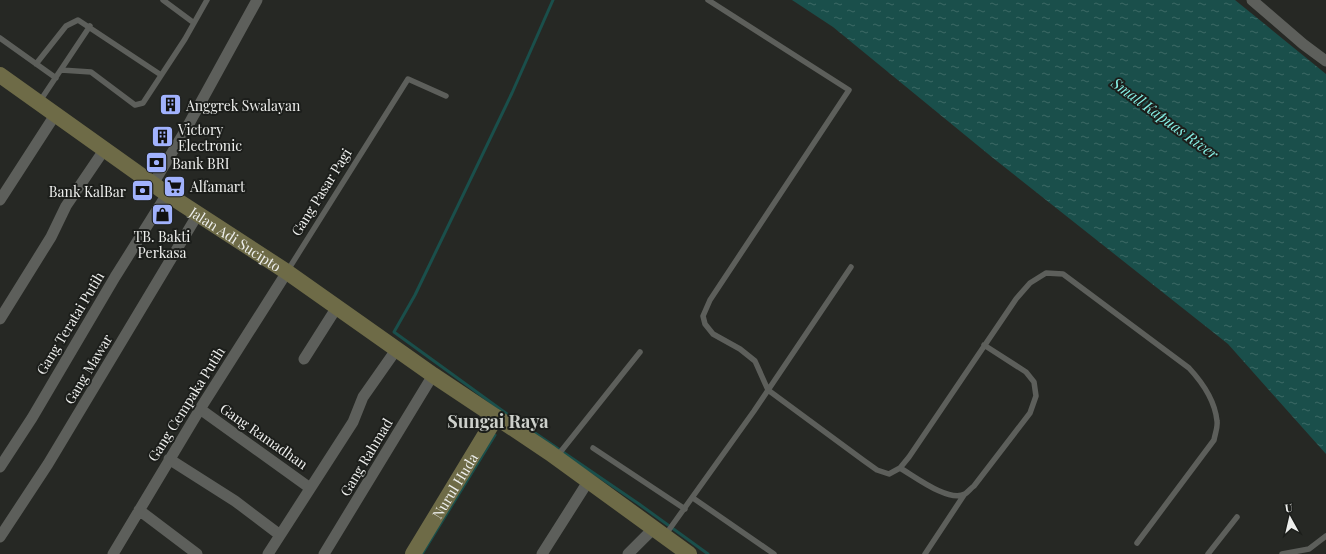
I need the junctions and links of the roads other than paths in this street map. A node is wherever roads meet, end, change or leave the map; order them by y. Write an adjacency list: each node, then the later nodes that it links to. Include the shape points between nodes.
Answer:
1 (163, 0): 6 (lane)
2 (207, 0): 6 (lane)
3 (257, 0): 19 (street)
4 (708, 0): 32 (lane, via 849,90 710,300 703,316 705,324 713,334 756,361)
5 (1252, 0): 9 (street)
6 (194, 23): 13 (lane)
7 (90, 26): 10 (lane, via 78,20 66,26); 11 (lane); 13 (lane)
8 (0, 38): 10 (lane)
9 (1326, 61)
10 (36, 64): 14 (lane)
11 (60, 70): 13 (lane, via 91,72 135,105 143,103); 14 (lane)
12 (0, 75): 16 (main road, Jalan Adi Sucipto)
13 (161, 75)
14 (56, 78): 16 (lane)
15 (446, 96): 24 (lane, Gang Pasar Pagi, via 408,79)
16 (39, 103): 17 (main road, Jalan Adi Sucipto)
17 (55, 115): 18 (main road, Jalan Adi Sucipto); 21 (street)
18 (104, 150): 19 (main road, Jalan Adi Sucipto); 26 (street, via 66,206 51,237)
19 (153, 184): 20 (main road, Jalan Adi Sucipto)
20 (167, 194): 22 (main road, Jalan Adi Sucipto); 38 (street, Gang Teratai Putih)
21 (0, 200)
22 (198, 214): 24 (main road, Jalan Adi Sucipto); 50 (street, Gang Mawar, via 52,458)
23 (851, 267): 32 (lane)
24 (287, 272): 25 (main road, Jalan Adi Sucipto); 33 (street, Gang Cempaka Putih)
25 (337, 307): 28 (main road, Jalan Adi Sucipto); 30 (street)
26 (0, 319)
27 (984, 345): 39 (lane); 42 (lane, via 1026,372 1034,382 1036,396 1030,413 974,486); 51 (lane, via 1030,283 1046,273 1063,274 1189,368 1202,381 1218,422 1214,440)
28 (396, 350): 31 (main road, Jalan Adi Sucipto); 41 (street, via 363,397 353,422)
29 (640, 352): 36 (lane)
30 (304, 359)
31 (433, 375): 34 (main road, Jalan Adi Sucipto); 56 (street, Gang Rahmad)
32 (768, 390): 39 (lane, via 877,470 888,474); 43 (lane)
33 (200, 409): 37 (street, Gang Cempaka Putih); 41 (street, Gang Ramadhan)
34 (496, 417): 40 (main road, Jalan Adi Sucipto); 57 (main road, Nurul Huda)
35 (593, 448): 44 (lane)
36 (558, 454)
37 (170, 459): 45 (street, Gang Cempaka Putih); 48 (street, via 235,501)
38 (0, 467)
39 (900, 468): 42 (lane, via 936,490 952,496)
40 (589, 480): 47 (main road, Jalan Adi Sucipto); 58 (street)
41 (310, 488): 48 (street)
42 (964, 495): 61 (lane)
43 (693, 498): 44 (lane); 60 (lane)
44 (685, 509): 47 (lane)
45 (139, 510): 53 (street, Gang Cempaka Putih); 54 (street)
46 (1237, 517): 62 (lane)
47 (665, 530): 52 (main road, Jalan Adi Sucipto); 59 (street)
48 (280, 536): 55 (street)
49 (1326, 536): 63 (lane, via 1309,549)
50 (0, 537)
51 (1136, 543)
52 (681, 550)
53 (114, 554)
54 (197, 554)
55 (268, 554)
56 (324, 554)
57 (412, 554)
58 (542, 554)
59 (628, 554)
60 (774, 554)
61 (925, 554)
62 (1208, 554)
63 (1282, 554)

